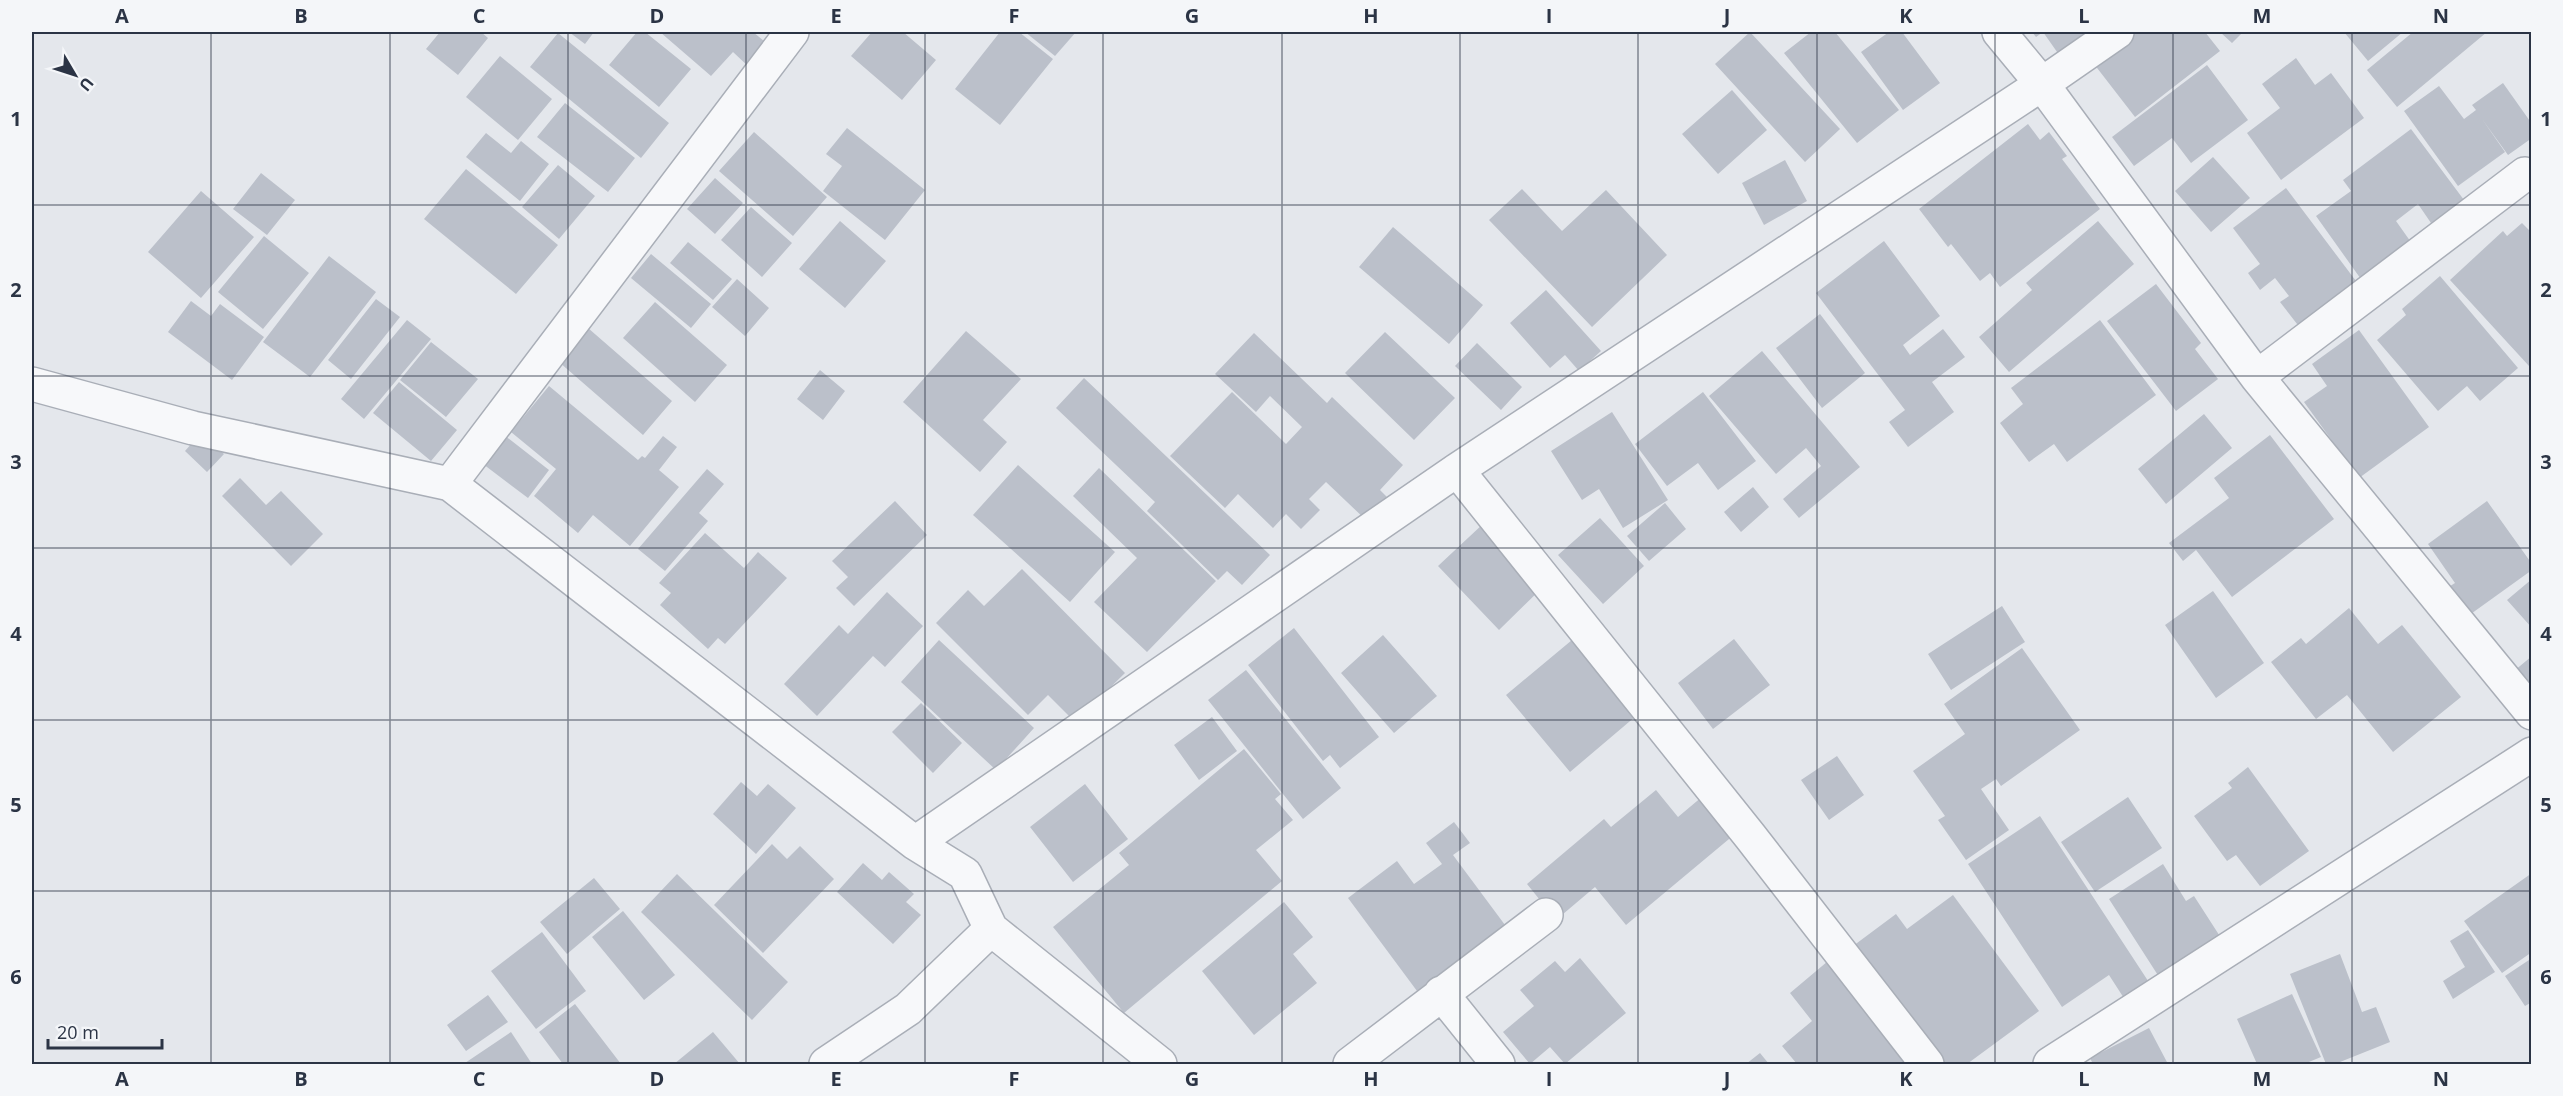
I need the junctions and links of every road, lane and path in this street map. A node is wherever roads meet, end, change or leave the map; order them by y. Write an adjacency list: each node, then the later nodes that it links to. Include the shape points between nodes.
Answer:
1 (792, 32): 9 (street)
2 (1999, 32): 4 (street)
3 (2117, 32): 4 (street)
4 (2042, 84): 6 (street); 8 (street)
5 (2525, 174): 6 (street)
6 (2257, 377): 10 (street)
7 (32, 384): 9 (street, via 193,428)
8 (1457, 470): 12 (street); 20 (street, via 1750,836)
9 (450, 484): 12 (street)
10 (2532, 713)
11 (2532, 754): 21 (street)
12 (915, 843): 14 (street, via 965,874)
13 (1546, 915): 15 (street)
14 (991, 929): 16 (street, via 908,1009); 17 (street)
15 (1441, 993): 18 (street); 19 (street)
16 (826, 1065)
17 (1160, 1065)
18 (1350, 1065)
19 (1498, 1065)
20 (1927, 1065)
21 (2050, 1065)

